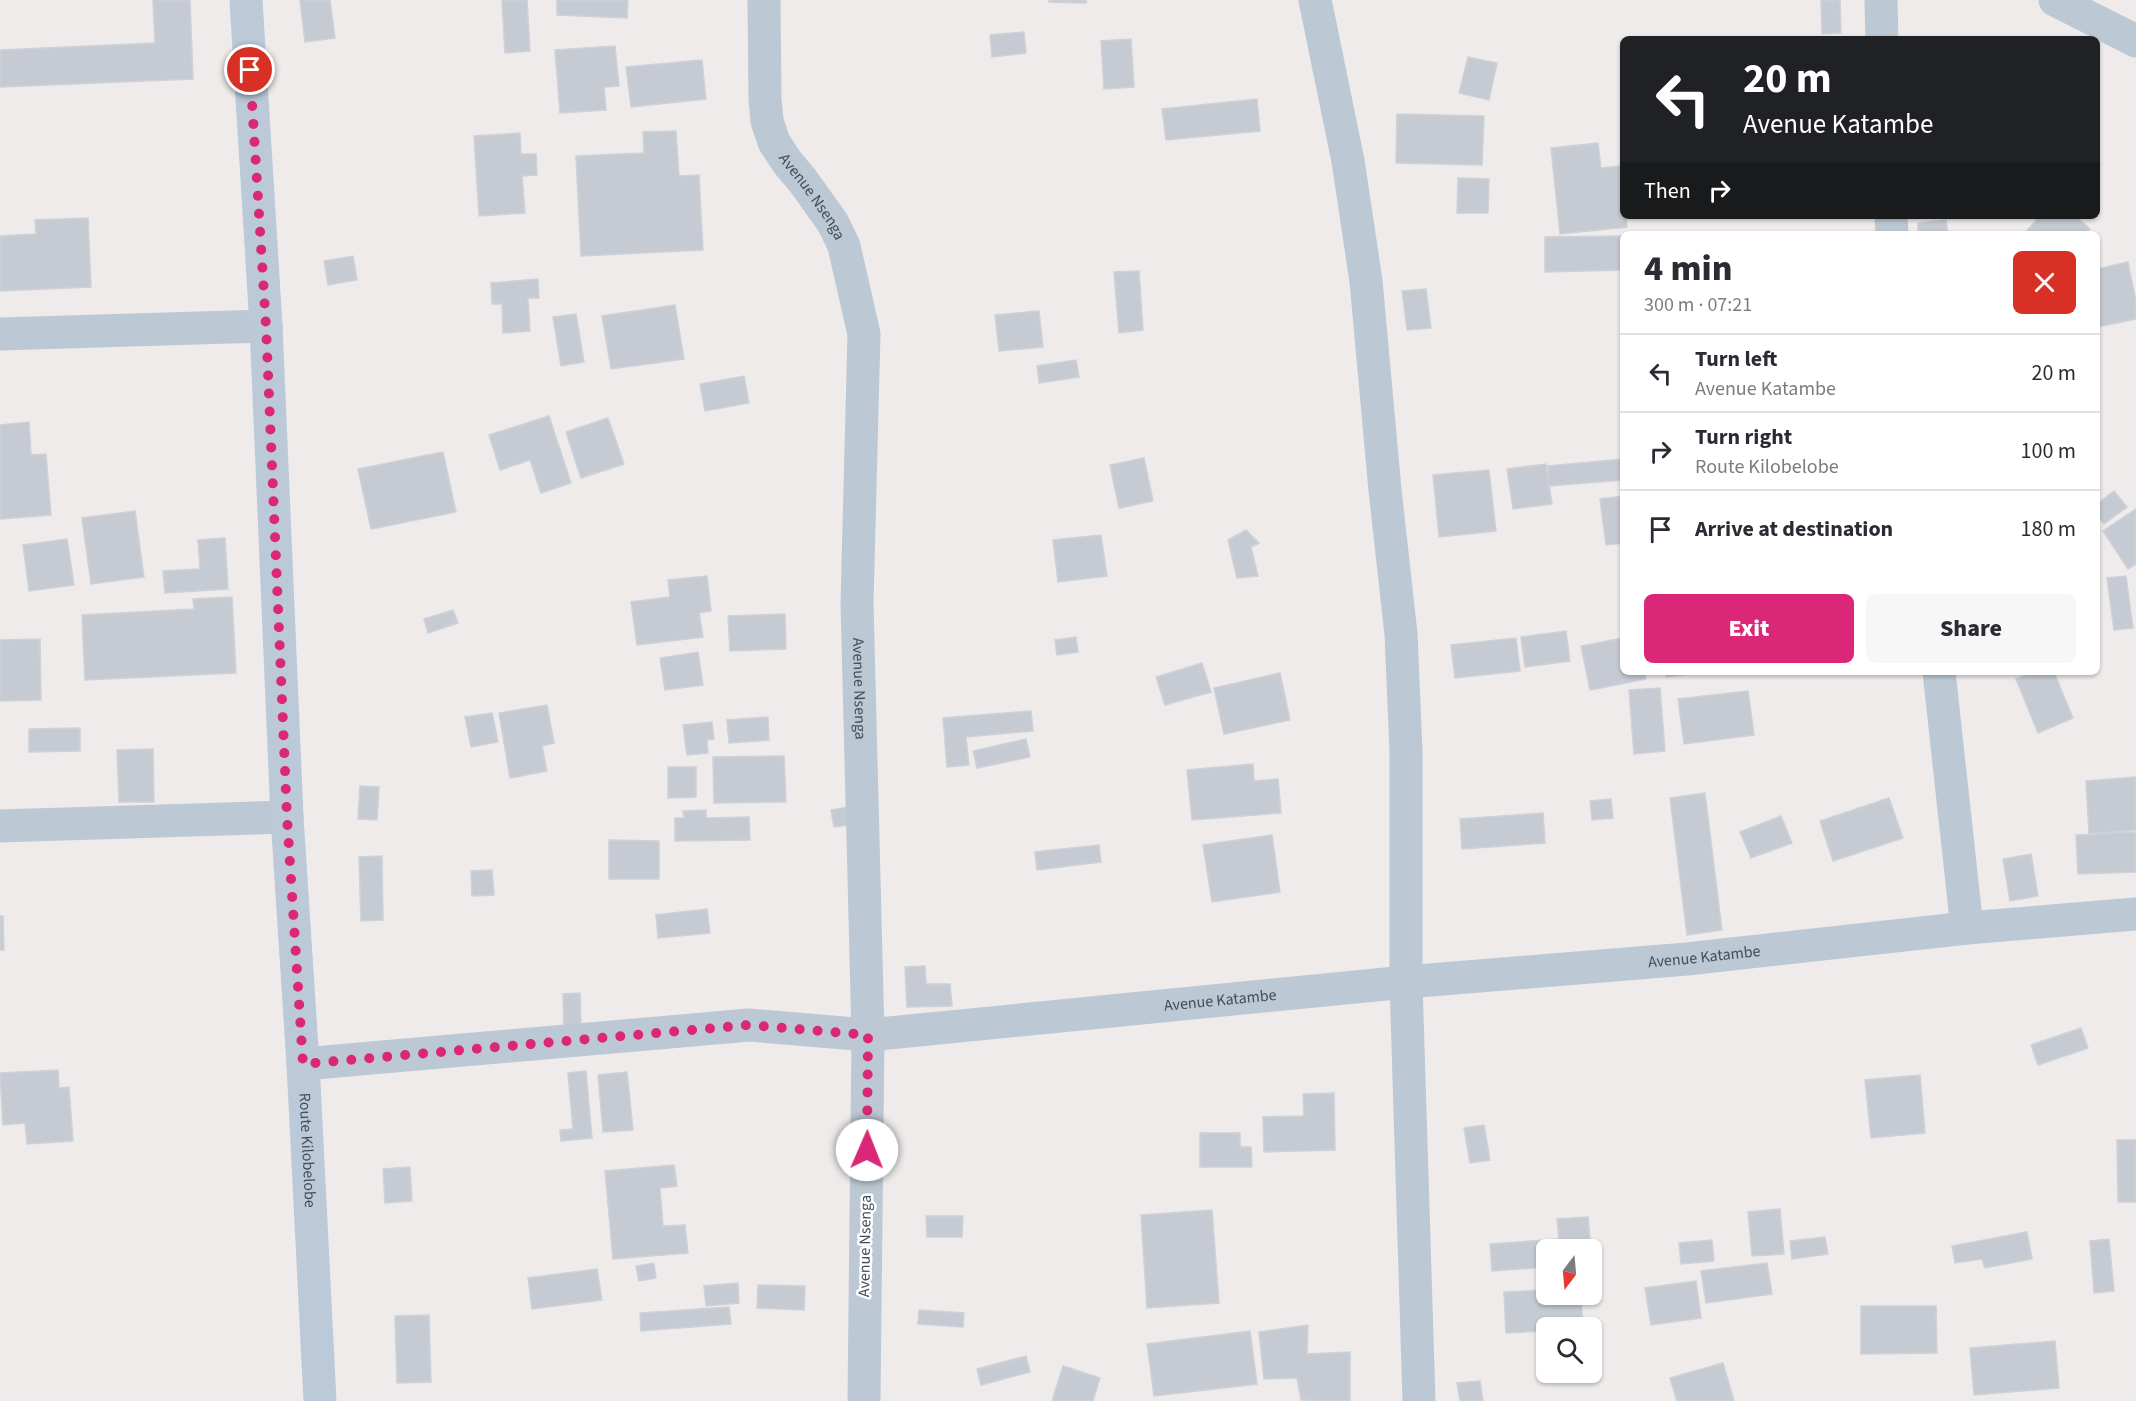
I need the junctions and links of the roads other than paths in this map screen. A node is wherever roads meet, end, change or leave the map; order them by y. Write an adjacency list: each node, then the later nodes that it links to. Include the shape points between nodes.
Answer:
1 (246, 0): 8 (street, Route Kilobelobe)
2 (764, 0): 16 (street, Avenue Nsenga, via 765,99 774,142 833,223 844,246 864,334 857,603)
3 (1315, 0): 15 (street, via 1348,161 1366,281 1401,634 1406,751)
4 (1881, 0): 6 (street)
5 (2055, 0): 7 (street)
6 (1882, 36)
7 (2136, 41)
8 (266, 326): 9 (street); 11 (street, Route Kilobelobe)
9 (0, 334)
10 (1939, 675): 14 (street)
11 (287, 817): 12 (street); 17 (street, Route Kilobelobe)
12 (0, 826)
13 (2136, 914): 14 (street, Avenue Katambe)
14 (1967, 928): 15 (street, Avenue Katambe, via 1687,959)
15 (1406, 982): 16 (street, Avenue Katambe); 20 (street)
16 (868, 1035): 17 (street, Avenue Katambe, via 749,1025); 19 (street, Avenue Nsenga)
17 (303, 1064): 18 (street, Route Kilobelobe)
18 (320, 1401)
19 (864, 1401)
20 (1419, 1401)

